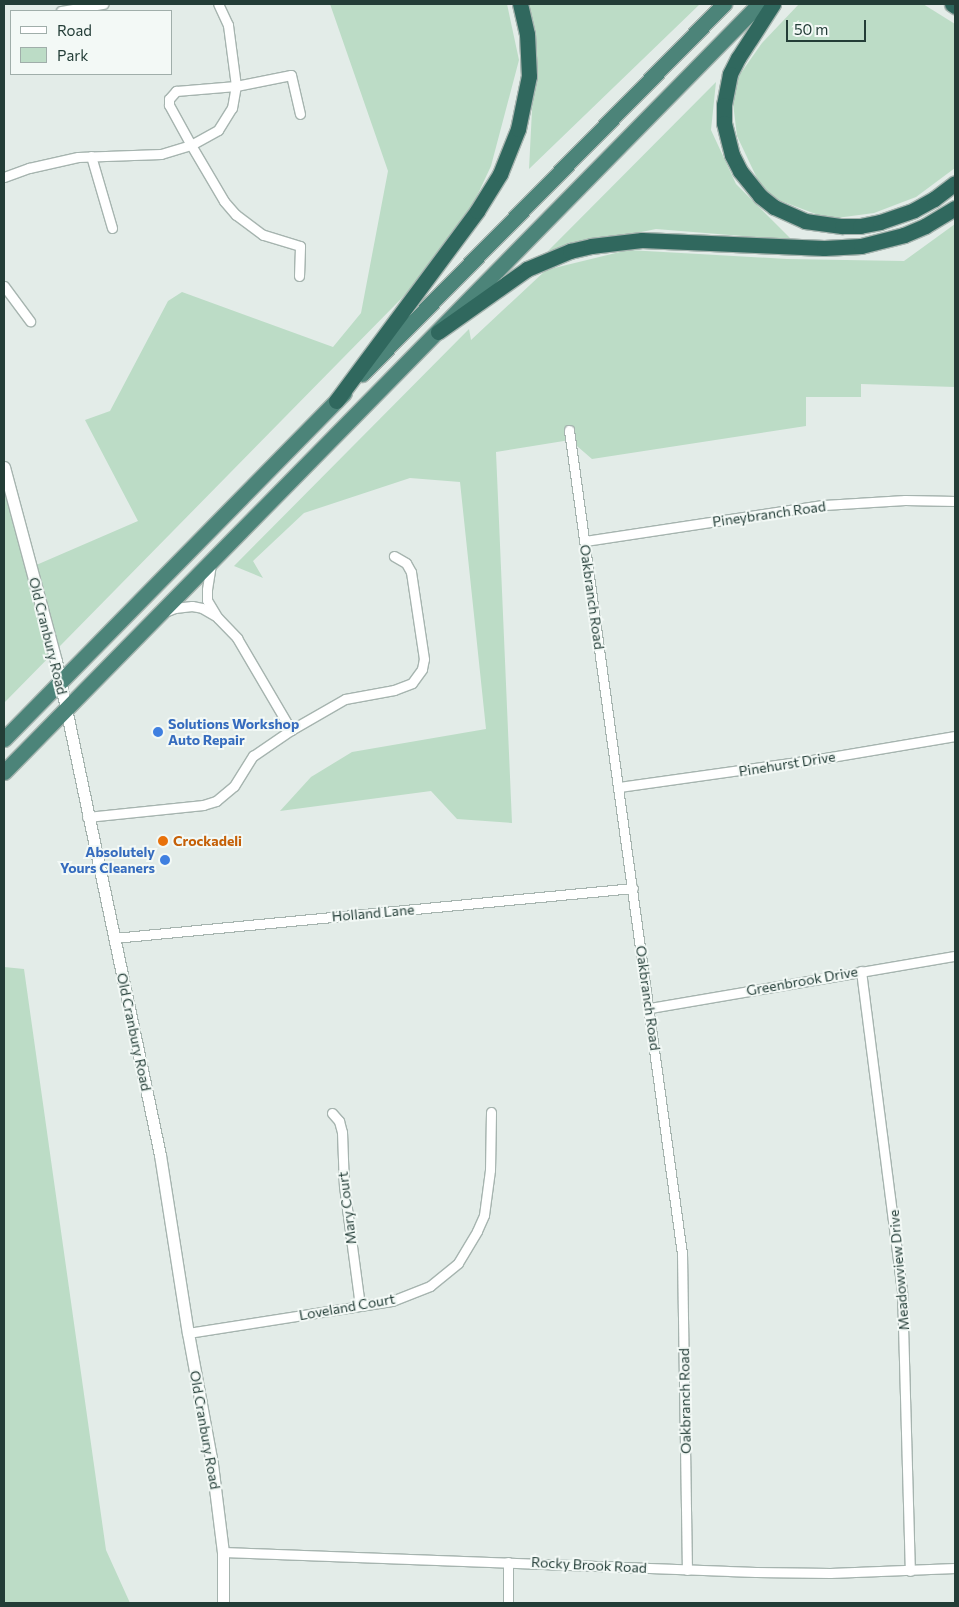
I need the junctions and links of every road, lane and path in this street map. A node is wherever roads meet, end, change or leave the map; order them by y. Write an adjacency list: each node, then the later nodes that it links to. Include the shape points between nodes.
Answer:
1 (103, 4): 9 (street)
2 (218, 4): 10 (street, via 228,25)
3 (520, 4): 22 (highway, via 527,34 529,76 518,129 503,167 478,211)
4 (724, 4): 22 (highway)
5 (759, 4): 21 (highway)
6 (773, 4): 15 (highway, via 730,74 724,105 724,122 732,155 760,196 774,207 805,221 860,226 914,210)
7 (952, 4): 8 (highway)
8 (955, 6)
9 (61, 10)
10 (236, 86): 11 (street, via 291,75); 12 (street, via 232,108 226,119 207,138); 12 (street, via 171,94 169,105)
11 (300, 114)
12 (191, 145): 13 (street, via 161,154); 18 (street, via 224,201 236,215 263,235 300,246)
13 (91, 156): 14 (street); 17 (street)
14 (4, 176)
15 (955, 183)
16 (955, 208): 21 (highway, via 904,235 861,246 824,248 642,240 570,251 527,269)
17 (112, 228)
18 (298, 276)
19 (4, 286): 20 (street)
20 (30, 321)
21 (438, 332): 28 (highway)
22 (336, 401): 31 (highway)
23 (569, 430): 26 (street, Oakbranch Road)
24 (4, 467): 31 (street, Old Cranbury Road)
25 (955, 502): 26 (street, Pineybranch Road, via 905,500 824,505)
26 (585, 541): 37 (street, Oakbranch Road)
27 (394, 556): 33 (street, via 406,563 411,572 424,659 418,677 403,688 345,699)
28 (212, 562): 29 (highway); 30 (street, via 207,600)
29 (160, 614): 30 (street, via 192,606); 32 (highway)
30 (218, 618): 33 (street, via 237,638)
31 (61, 682): 32 (street, Old Cranbury Road); 35 (highway)
32 (65, 711): 36 (highway); 38 (street, Old Cranbury Road)
33 (292, 730): 38 (street, via 253,756 234,786 216,801)
34 (955, 736): 37 (street, Pinehurst Drive, via 801,762)
35 (4, 739)
36 (4, 772)
37 (619, 787): 39 (street, Oakbranch Road)
38 (87, 817): 40 (street, Old Cranbury Road)
39 (633, 888): 40 (street, Holland Lane); 43 (street, Oakbranch Road)
40 (114, 938): 47 (street, Old Cranbury Road, via 160,1155)
41 (955, 956): 42 (street, Greenbrook Drive)
42 (862, 971): 43 (street, Greenbrook Drive); 52 (street, Meadowview Drive, via 902,1289)
43 (650, 1008): 51 (street, Oakbranch Road, via 682,1254)
44 (492, 1112): 46 (street, Loveland Court, via 484,1215 458,1263 430,1286 410,1296)
45 (332, 1113): 46 (street, Mary Court, via 342,1132 344,1186)
46 (360, 1306): 47 (street, Loveland Court)
47 (188, 1333): 48 (street, Old Cranbury Road, via 212,1464)
48 (223, 1552): 49 (street, Rocky Brook Road); 53 (street, Old Cranbury Road)
49 (508, 1562): 51 (street, Rocky Brook Road); 54 (street)
50 (955, 1568): 52 (street, Rocky Brook Road)
51 (687, 1570): 52 (street, Rocky Brook Road)
52 (910, 1571)
53 (223, 1603)
54 (508, 1603)

